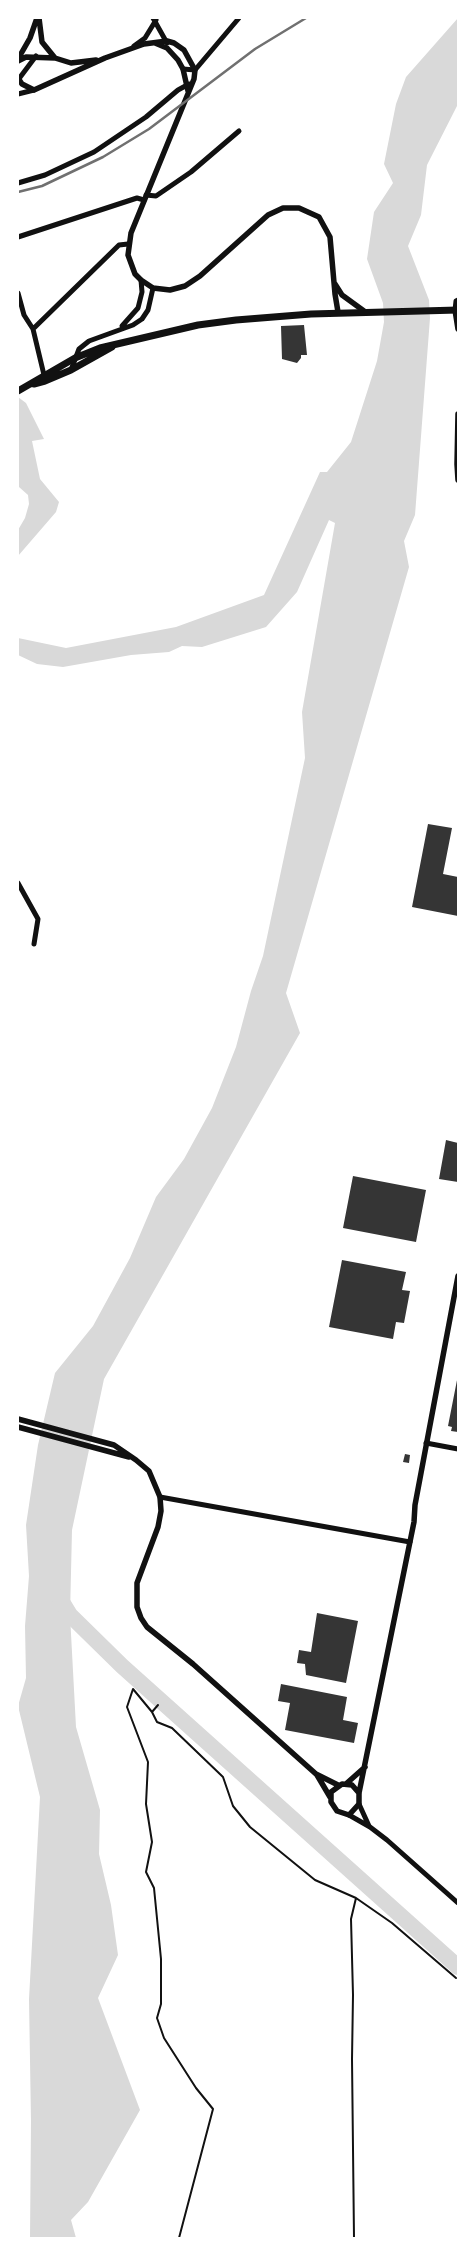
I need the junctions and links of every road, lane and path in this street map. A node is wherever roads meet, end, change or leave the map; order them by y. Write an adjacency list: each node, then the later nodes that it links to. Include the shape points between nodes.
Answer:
1 (38, 18): 6 (street); 12 (street)
2 (239, 18): 14 (street)
3 (155, 19): 4 (street); 7 (street, via 145,38)
4 (166, 41): 5 (street); 8 (street); 14 (street, via 184,50)
5 (155, 43): 7 (street); 8 (street)
6 (43, 45): 9 (street); 10 (street)
7 (133, 47): 11 (street)
8 (167, 48): 13 (street)
9 (36, 56): 10 (street); 12 (street); 15 (street)
10 (55, 58): 11 (street, via 82,63)
11 (106, 58): 17 (street)
12 (18, 60)
13 (183, 69): 14 (street); 16 (street)
14 (194, 70): 16 (street)
15 (18, 79): 17 (street)
16 (188, 87): 20 (street, via 94,152); 21 (street, via 180,115)
17 (34, 90): 18 (street)
18 (18, 94)
19 (238, 131): 21 (street, via 191,172 156,196)
20 (18, 183)
21 (145, 198): 22 (street); 23 (street)
22 (18, 237)
23 (128, 244): 24 (street, via 129,262); 33 (street, via 120,245)
24 (141, 280): 26 (street); 32 (street, via 138,308)
25 (333, 280): 26 (street, via 332,245 323,222 313,213 291,207 268,214 190,283 170,290); 30 (street, via 342,295); 31 (street)
26 (152, 288): 32 (street, via 145,315 138,322)
27 (18, 293): 33 (street, via 24,315)
28 (458, 300): 29 (street)
29 (457, 310): 30 (main road); 34 (street)
30 (364, 311): 31 (main road)
31 (338, 312): 35 (main road, via 225,321)
32 (120, 328): 36 (street, via 89,341)
33 (33, 329): 38 (street)
34 (458, 329)
35 (116, 344): 36 (main road); 37 (main road)
36 (75, 358): 37 (street); 38 (main road)
37 (71, 370): 39 (main road, via 45,382)
38 (44, 375): 39 (main road)
39 (31, 384): 40 (main road)
40 (18, 390)
41 (458, 414): 42 (street)
42 (458, 480)
43 (18, 883): 44 (street, via 38,919)
44 (34, 944)
45 (458, 1276): 48 (street)
46 (18, 1419): 50 (street, via 114,1445)
47 (18, 1427): 50 (street)
48 (426, 1443): 49 (street); 52 (street)
49 (458, 1449)
50 (136, 1460): 51 (street, via 149,1471)
51 (160, 1497): 52 (street); 56 (street, via 158,1527 137,1582 137,1607 141,1618 147,1627)
52 (410, 1542): 55 (street)
53 (158, 1706): 54 (path)
54 (152, 1712): 64 (path, via 157,1722 172,1728 223,1777 233,1806 250,1826 315,1880); 67 (path, via 133,1689 127,1707 148,1762 146,1804 152,1842 146,1872 154,1888 160,1958 161,2004 157,2018 164,2038 213,2109)
55 (364, 1767): 57 (street); 59 (street)
56 (316, 1774): 58 (street); 60 (street)
57 (347, 1783): 58 (street); 59 (street, via 357,1788)
58 (338, 1785): 60 (street)
59 (359, 1793): 61 (street)
60 (330, 1797): 62 (street, via 337,1811)
61 (359, 1804): 62 (street); 63 (street)
62 (349, 1815): 63 (street)
63 (370, 1827): 65 (street)
64 (356, 1898): 66 (path, via 392,1923); 68 (path, via 351,1919)
65 (458, 1903)
66 (456, 1978)
67 (179, 2238)
68 (354, 2238)

